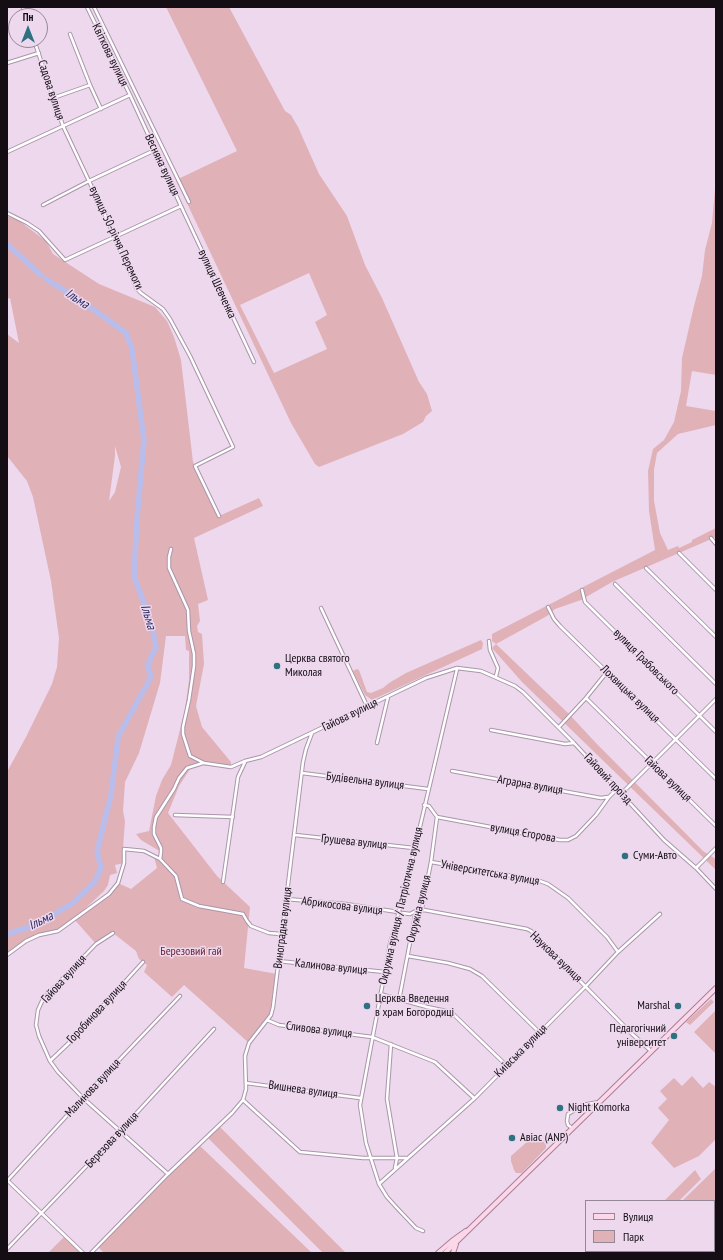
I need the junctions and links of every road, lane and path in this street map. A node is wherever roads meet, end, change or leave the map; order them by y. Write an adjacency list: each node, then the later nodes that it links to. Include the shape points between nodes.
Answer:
1 (87, 7): 8 (street, Квіткова вулиця)
2 (94, 7): 15 (street)
3 (70, 34): 7 (street)
4 (37, 48): 5 (street, Садова вулиця)
5 (39, 53): 6 (street, Садова вулиця); 9 (street, Садова вулиця)
6 (7, 63)
7 (90, 85): 9 (street); 10 (street)
8 (130, 95): 10 (street, Квіткова вулиця); 12 (street, Весняна вулиця)
9 (53, 98): 11 (street, Садова вулиця)
10 (101, 108): 11 (street, Квіткова вулиця)
11 (63, 126): 13 (street, Квіткова вулиця); 14 (street, вулиця 50-річчя Перемоги)
12 (155, 150): 14 (street); 17 (street, Весняна вулиця)
13 (7, 152)
14 (88, 181): 16 (street); 19 (street, вулиця 50-річчя Перемоги)
15 (189, 202)
16 (43, 205)
17 (181, 206): 19 (street, Весняна вулиця); 20 (street, вулиця Шевченка)
18 (7, 213): 19 (street, Весняна вулиця, via 39,231 65,260)
19 (114, 236): 21 (street, вулиця 50-річчя Перемоги, via 137,288 163,309 170,319 234,447 195,466)
20 (254, 362)
21 (219, 516)
22 (711, 538): 23 (street)
23 (716, 544)
24 (171, 549): 51 (street, via 169,568 188,610 194,654 183,734 190,756)
25 (679, 553): 29 (street)
26 (646, 568): 32 (street)
27 (615, 584): 37 (street)
28 (582, 590): 42 (street, вулиця Грабовського, via 585,602)
29 (716, 590)
30 (548, 607): 35 (street, Лохвицька вулиця, via 560,626)
31 (321, 608): 41 (street)
32 (716, 637)
33 (489, 641): 36 (street, via 498,668)
34 (457, 668): 36 (street, Гайова вулиця, via 481,670); 38 (street, Гайова вулиця, via 421,680); 56 (street, Окружна вулиця / Патріотична вулиця)
35 (607, 672): 39 (street); 47 (street, Лохвицька вулиця)
36 (496, 676): 43 (street, Гайовий проїзд, via 523,692)
37 (716, 684)
38 (388, 696): 41 (street, Гайова вулиця); 48 (street)
39 (586, 698): 43 (street); 52 (street, Гайова вулиця)
40 (716, 698): 42 (street)
41 (367, 706): 46 (street, Гайова вулиця)
42 (699, 715): 45 (street, вулиця Грабовського); 47 (street)
43 (559, 727): 49 (street, Гайовий проїзд)
44 (491, 730): 49 (street, via 565,744)
45 (716, 732)
46 (312, 733): 50 (street, Гайова вулиця, via 261,757); 54 (street, Виноградна вулиця)
47 (675, 738): 52 (street); 55 (street, Лохвицька вулиця)
48 (377, 743)
49 (574, 743): 57 (street, Гайовий проїзд)
50 (245, 761): 51 (street, Гайова вулиця, via 231,767); 62 (street, via 238,777)
51 (204, 763): 68 (street, via 187,768 156,817 154,834 161,848)
52 (651, 763): 58 (street); 64 (street, Гайова вулиця)
53 (452, 771): 59 (street, Аграрна вулиця, via 600,798)
54 (302, 773): 56 (street, Будівельна вулиця); 65 (street, Виноградна вулиця)
55 (716, 779)
56 (428, 789): 60 (street, Окружна вулиця / Патріотична вулиця)
57 (617, 790): 58 (street, Гайовий проїзд); 59 (street, вулиця Єгорова)
58 (621, 794): 70 (street, Гайовий проїзд, via 664,840)
59 (609, 797): 63 (street, вулиця Єгорова, via 576,836 568,840)
60 (424, 805): 63 (street, via 429,806); 66 (street, Окружна вулиця / Патріотична вулиця)
61 (175, 815): 62 (street)
62 (233, 817): 71 (street)
63 (437, 817): 69 (street, Окружна вулиця)
64 (716, 826)
65 (295, 836): 66 (street, Грушева вулиця); 73 (street, Виноградна вулиця)
66 (414, 848): 75 (street, Окружна вулиця / Патріотична вулиця)
67 (716, 848): 70 (street)
68 (160, 859): 78 (street, via 176,876 182,899 199,906 243,914 251,926 269,933); 80 (street, via 144,851 124,849 124,863 118,884 109,894 58,931 32,938)
69 (431, 862): 74 (street, Окружна вулиця, via 422,908); 79 (street, Університетська вулиця, via 548,884 568,898 608,937)
70 (696, 868): 72 (street, Гайовий проїзд)
71 (223, 882)
72 (716, 889)
73 (286, 899): 75 (street, Абрикосова вулиця, via 346,904); 78 (street, Виноградна вулиця)
74 (416, 911): 75 (street, Абрикосова вулиця, via 410,914); 81 (street, Окружна вулиця); 85 (street, Наукова вулиця, via 424,910 527,929)
75 (400, 913): 84 (street, Окружна вулиця / Патріотична вулиця, via 390,944)
76 (660, 914): 79 (street, Київська вулиця)
77 (113, 933): 96 (street, Гайова вулиця, via 96,944 43,999 36,1025)
78 (281, 934): 82 (street, Виноградна вулиця)
79 (618, 952): 85 (street, Київська вулиця)
80 (7, 955)
81 (408, 956): 89 (street, Окружна вулиця); 92 (street, via 470,969 482,976)
82 (278, 961): 84 (street, Калинова вулиця); 90 (street, Виноградна вулиця, via 273,1007)
83 (143, 962): 96 (street, Горобинова вулиця)
84 (385, 972): 87 (street, Окружна вулиця / Патріотична вулиця)
85 (586, 986): 92 (street, Київська вулиця); 95 (street, Наукова вулиця)
86 (716, 988): 95 (main road)
87 (380, 994): 89 (street); 93 (street, Окружна вулиця / Патріотична вулиця)
88 (180, 996): 99 (street, Малинова вулиця)
89 (399, 1000): 97 (street, via 451,1012)
90 (268, 1020): 93 (street, Сливова вулиця, via 279,1026); 98 (street, Виноградна вулиця, via 248,1043 245,1056)
91 (214, 1028): 105 (street, Березова вулиця)
92 (540, 1033): 97 (street, Київська вулиця)
93 (372, 1036): 94 (street, Сливова вулиця); 100 (street, Окружна вулиця / Патріотична вулиця)
94 (391, 1044): 101 (street, Сливова вулиця, via 435,1062); 107 (street, via 387,1099)
95 (652, 1051): 103 (main road)
96 (50, 1061): 99 (street)
97 (507, 1066): 101 (street, Київська вулиця)
98 (246, 1083): 100 (street, Вишнева вулиця); 102 (street, Виноградна вулиця)
99 (83, 1098): 105 (street); 111 (street, Малинова вулиця)
100 (360, 1098): 106 (street, Окружна вулиця / Патріотична вулиця)
101 (474, 1098): 108 (street, Київська вулиця)
102 (243, 1100): 106 (street, via 300,1152); 110 (street)
103 (600, 1102): 104 (main road); 104 (street, via 583,1105 568,1114 568,1125)
104 (572, 1128): 114 (main road)
105 (120, 1131): 110 (street); 113 (street, Березова вулиця)
106 (370, 1157): 107 (street); 112 (street, Окружна вулиця / Патріотична вулиця)
107 (397, 1158): 108 (street); 109 (street)
108 (407, 1158): 109 (street, Київська вулиця)
109 (394, 1170): 112 (street, Київська вулиця)
110 (168, 1174): 119 (street)
111 (7, 1181): 113 (street)
112 (379, 1184): 115 (street, Окружна вулиця / Патріотична вулиця, via 387,1197 416,1228)
113 (41, 1214): 117 (street, Березова вулиця); 118 (street)
114 (468, 1230): 116 (main road); 120 (main road)
115 (424, 1231)
116 (456, 1244): 121 (main road); 122 (main road)
117 (7, 1249)
118 (83, 1253)
119 (91, 1253)
120 (438, 1253)
121 (445, 1253)
122 (454, 1253)

